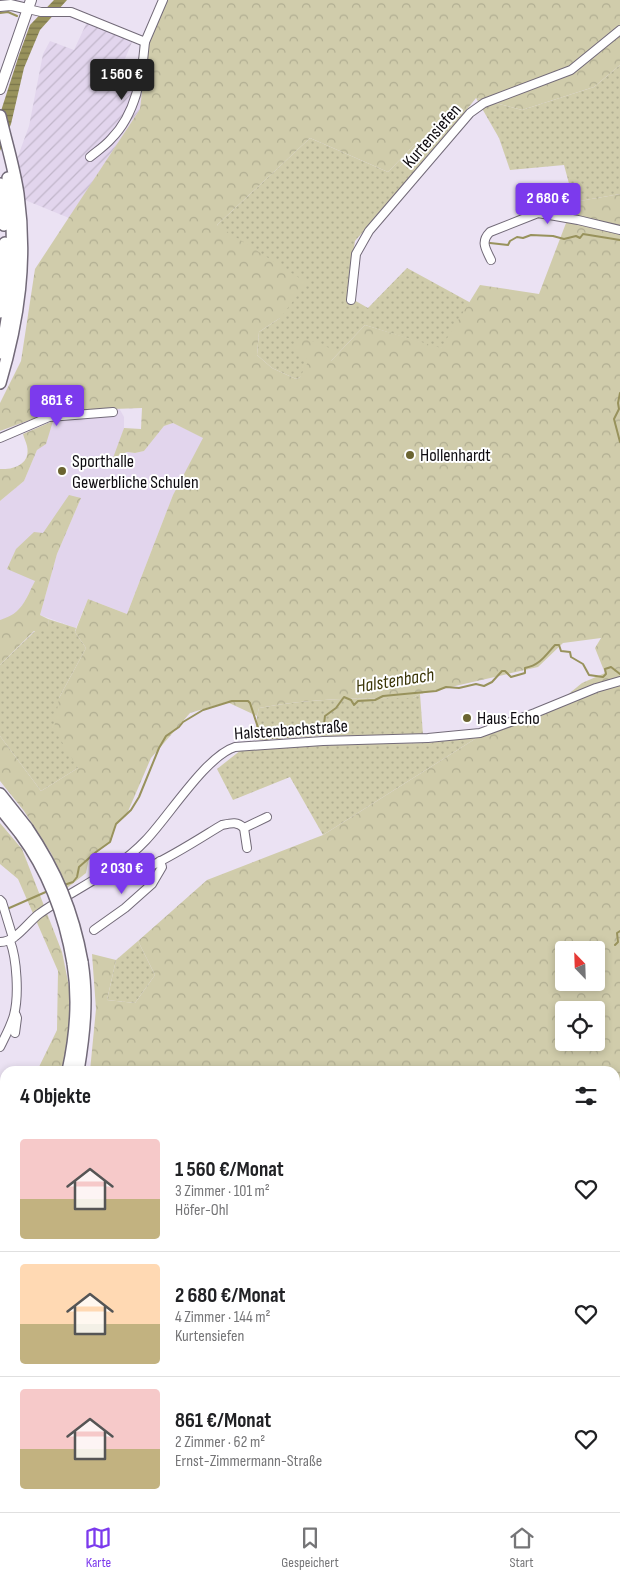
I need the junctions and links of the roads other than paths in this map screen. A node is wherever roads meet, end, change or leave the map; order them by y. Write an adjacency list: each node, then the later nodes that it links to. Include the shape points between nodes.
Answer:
1 (163, 0): 5 (street)
2 (29, 4): 3 (main road); 5 (street, via 41,12 80,15); 6 (main road)
3 (0, 6)
4 (620, 30): 13 (street, Kurtensiefen, via 571,70 484,103 470,113 369,231 356,254)
5 (146, 42): 9 (street, via 142,73 124,123)
6 (0, 89)
7 (0, 116): 8 (highway)
8 (1, 132): 15 (highway, via 10,198 13,260); 16 (highway, via 18,193 22,261 12,340)
9 (90, 157)
10 (0, 184): 14 (highway, via 5,240)
11 (620, 230): 12 (street, via 538,213 485,236 485,251)
12 (491, 260)
13 (351, 300)
14 (0, 312)
15 (0, 353)
16 (0, 383)
17 (113, 412): 18 (street, via 49,417)
18 (0, 438)
19 (620, 681): 27 (street, Halstenbachstraße, via 480,733 323,741 226,750 211,763 145,842)
20 (0, 794): 24 (highway)
21 (0, 808): 24 (highway)
22 (267, 818): 23 (street)
23 (244, 828): 25 (street); 26 (street, via 231,822 222,825)
24 (23, 830): 32 (highway, bridge, via 47,858 60,884 73,919)
25 (247, 848)
26 (160, 861): 27 (street, via 134,874 117,878); 29 (street, via 162,867 152,884)
27 (102, 875): 30 (street, Halstenbachstraße, via 39,914)
28 (0, 900): 30 (street)
29 (94, 930)
30 (12, 939): 31 (street); 33 (street, via 17,995)
31 (0, 942)
32 (78, 963): 36 (highway, via 75,1036); 37 (highway, via 85,985)
33 (14, 1014): 34 (street, via 17,1018); 35 (street)
34 (15, 1033)
35 (0, 1047)
36 (69, 1066)
37 (79, 1066)

